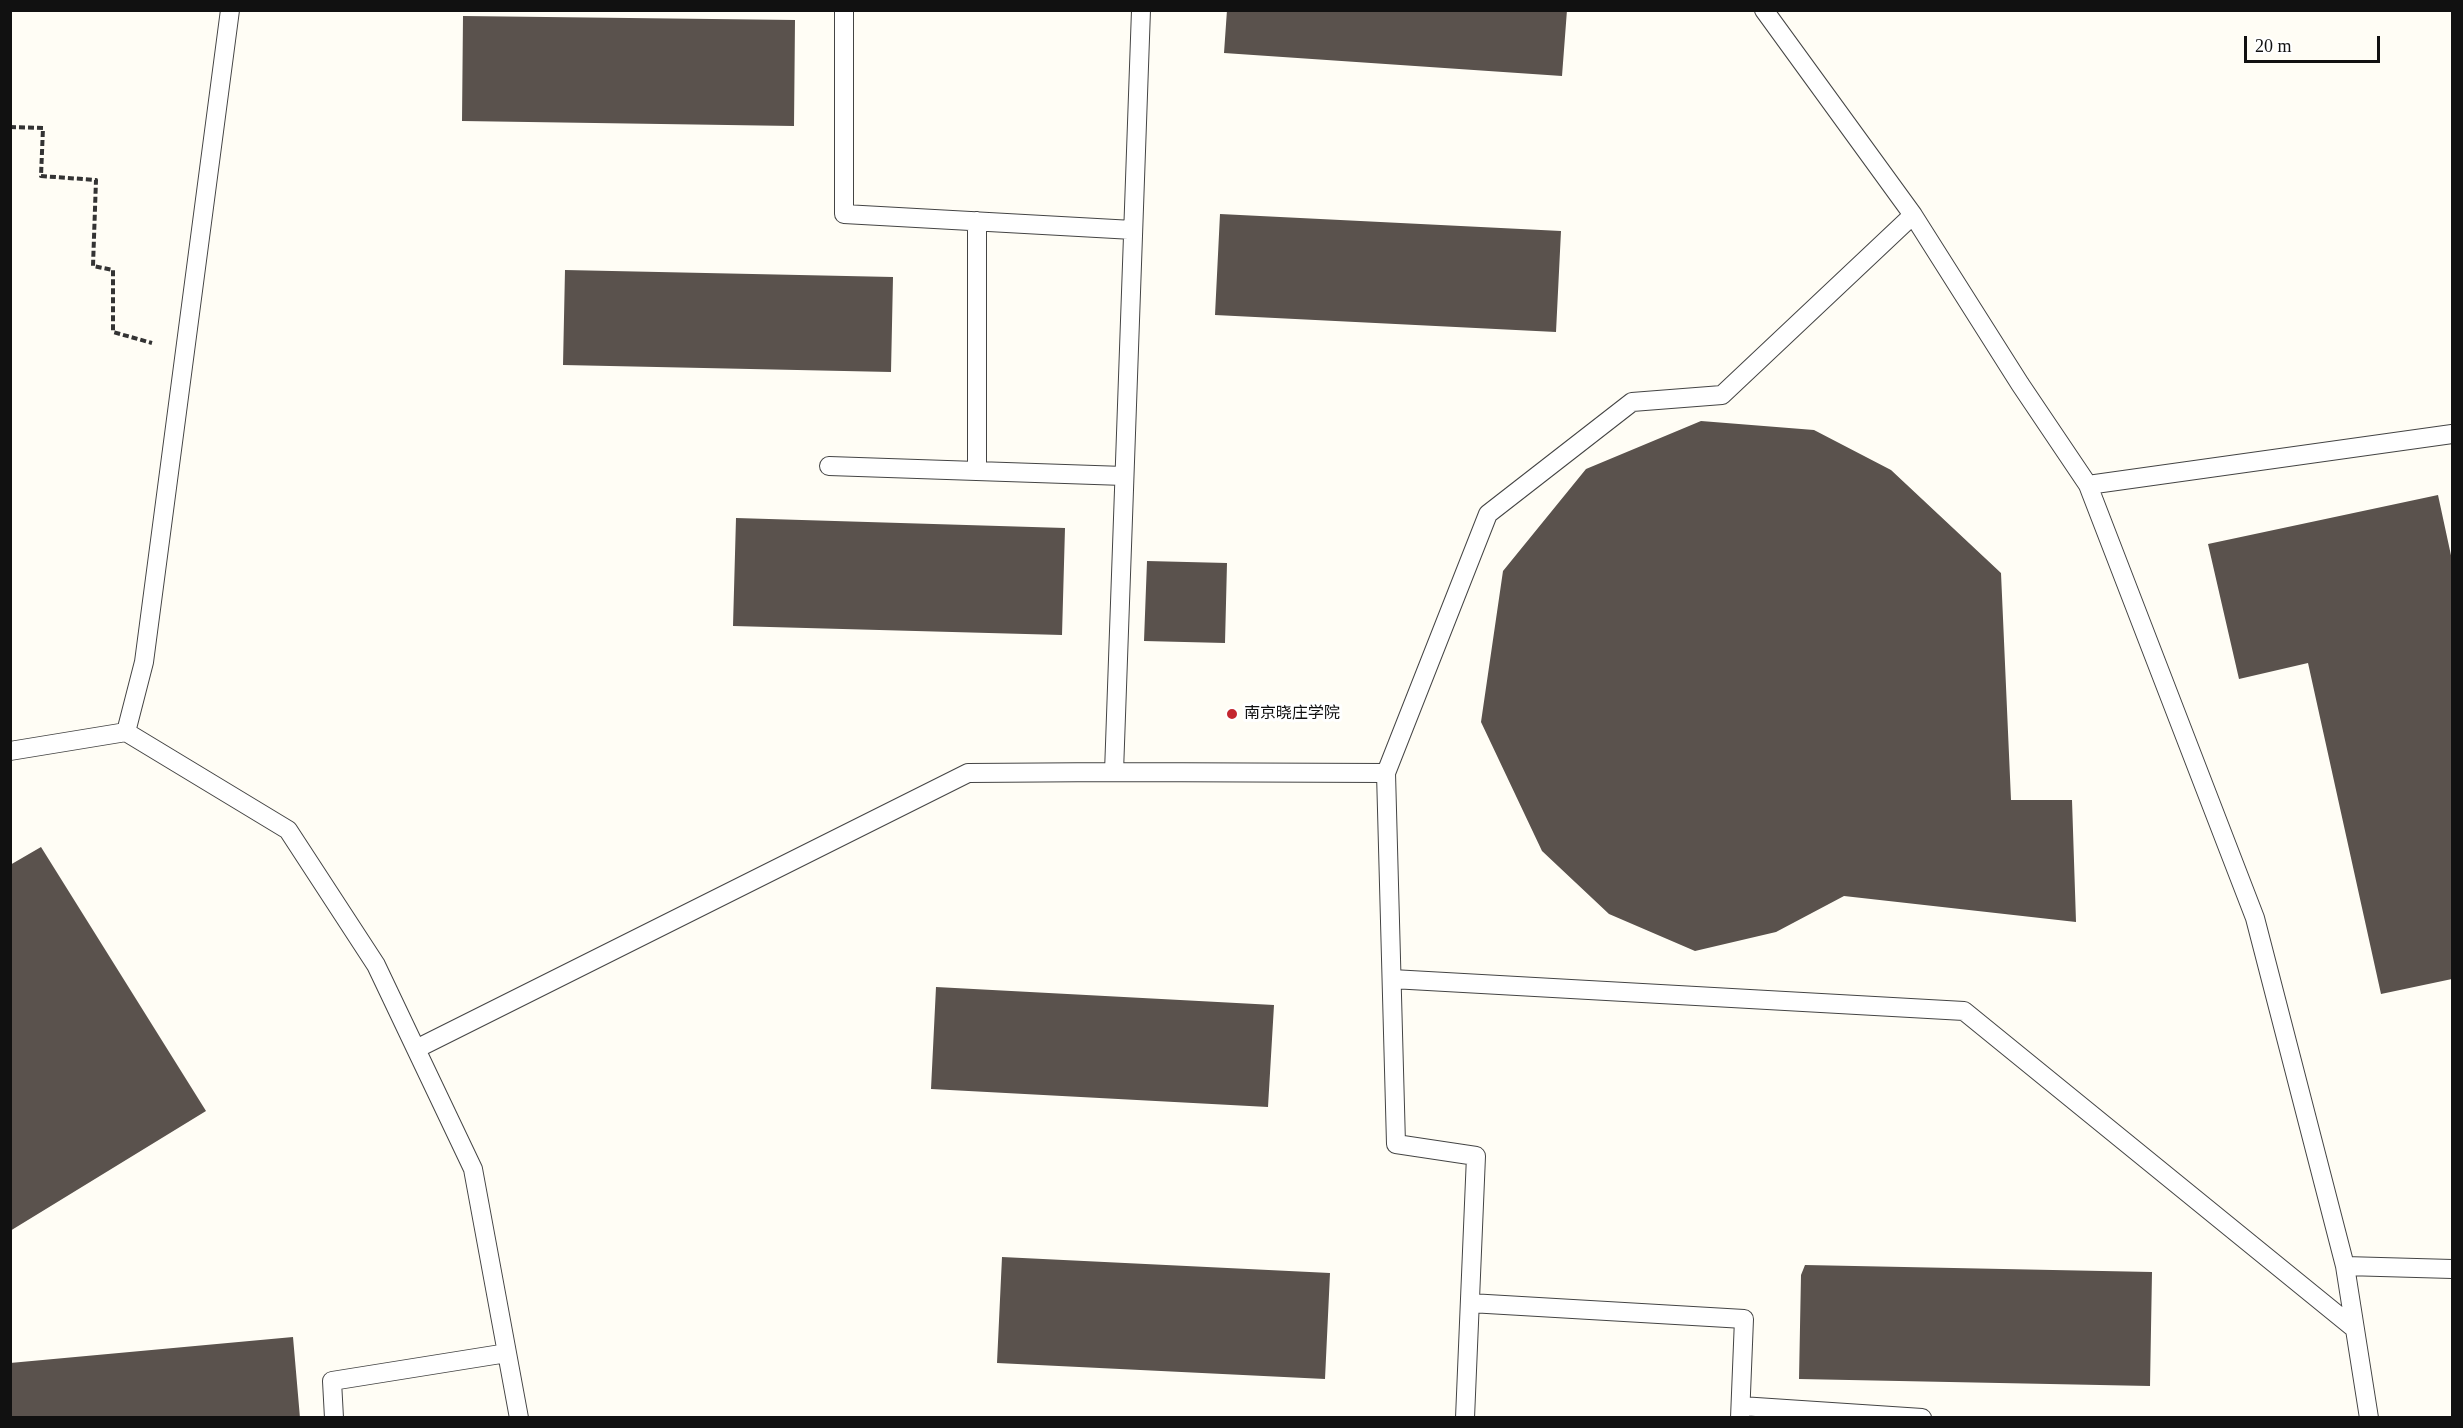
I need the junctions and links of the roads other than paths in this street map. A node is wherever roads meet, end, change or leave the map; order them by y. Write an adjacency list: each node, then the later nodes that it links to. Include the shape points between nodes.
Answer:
1 (230, 10): 13 (lane, via 144,662)
2 (844, 10): 6 (lane, via 844,214)
3 (1141, 10): 7 (lane)
4 (1764, 10): 5 (lane)
5 (1913, 214): 12 (lane); 16 (lane, via 1722,395 1632,402 1488,514)
6 (977, 221): 7 (lane); 10 (lane)
7 (1133, 230): 11 (lane)
8 (2452, 434): 12 (lane)
9 (828, 466): 10 (lane)
10 (977, 471): 11 (lane)
11 (1124, 476): 15 (lane)
12 (2088, 485): 19 (lane, via 2255,918)
13 (126, 732): 14 (lane); 18 (lane, via 288,830 376,965)
14 (10, 751)
15 (1114, 772): 16 (lane); 18 (lane, via 968,773)
16 (1386, 773): 17 (lane)
17 (1392, 979): 21 (lane, via 1396,1144 1476,1156); 22 (lane, via 1964,1011)
18 (416, 1049): 23 (lane, via 473,1169)
19 (2344, 1266): 20 (lane); 22 (lane)
20 (2452, 1269)
21 (1470, 1303): 24 (lane, via 1744,1319); 27 (lane)
22 (2355, 1329): 29 (lane)
23 (507, 1353): 25 (lane, via 332,1381); 26 (lane)
24 (1740, 1412): 28 (lane)
25 (334, 1418)
26 (519, 1418)
27 (1465, 1418)
28 (1922, 1418)
29 (2369, 1418)

